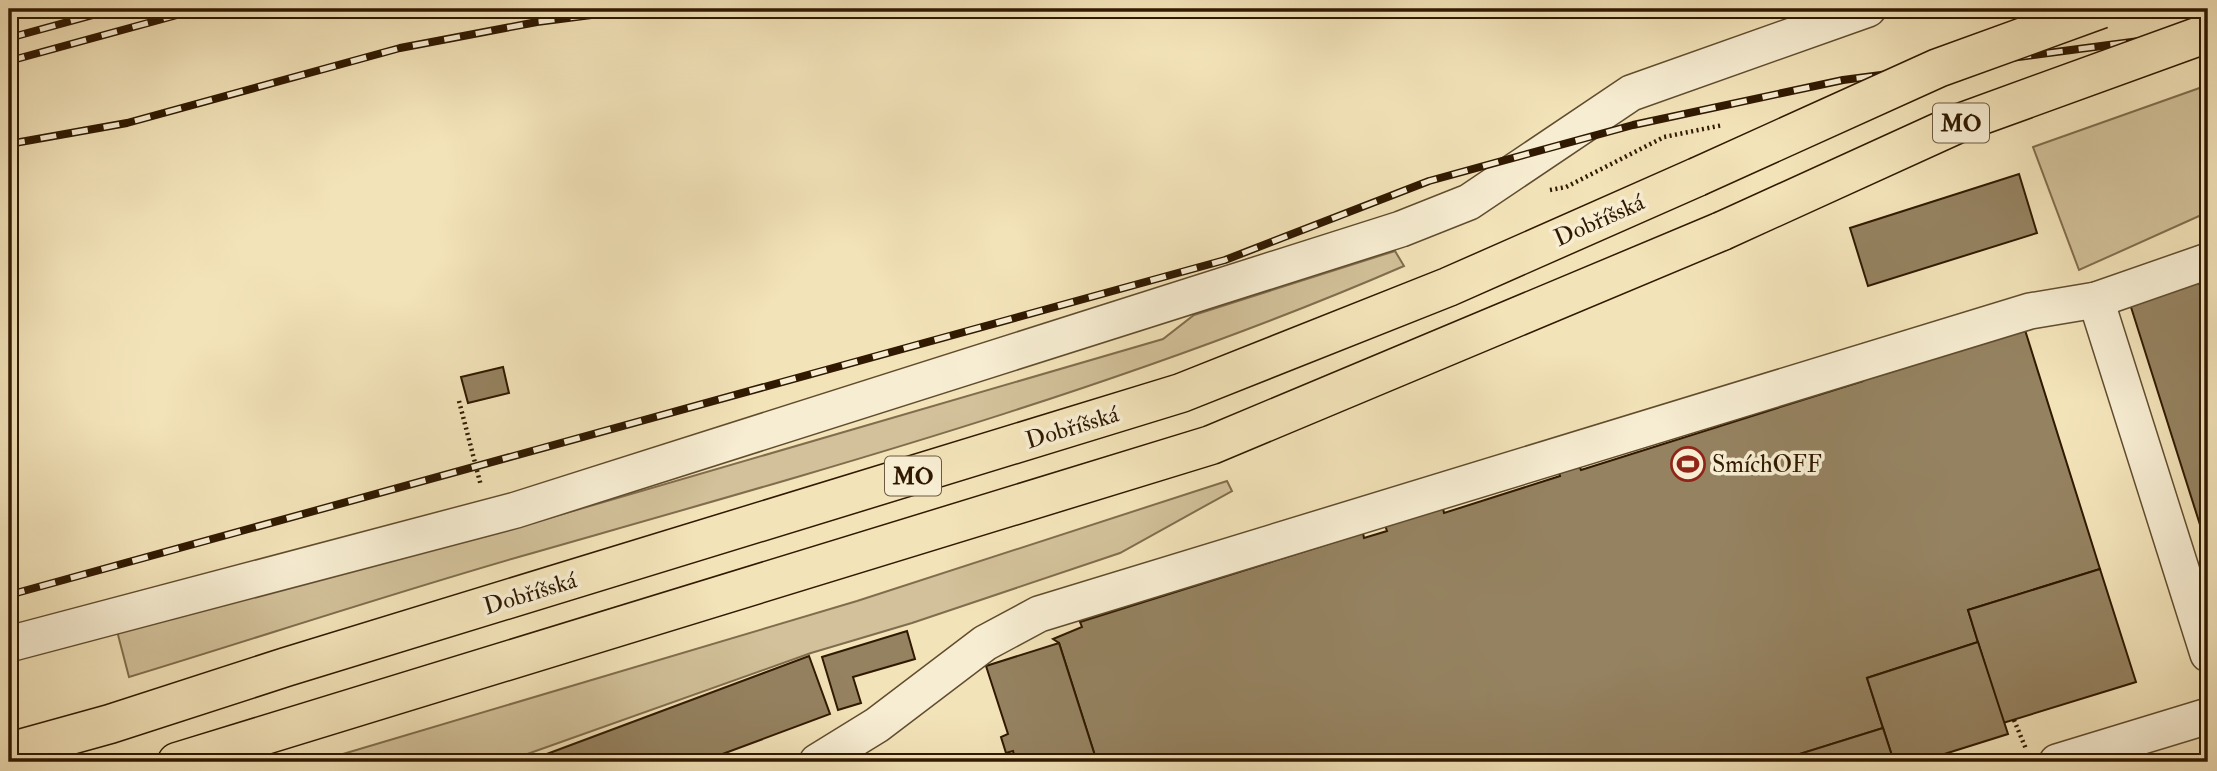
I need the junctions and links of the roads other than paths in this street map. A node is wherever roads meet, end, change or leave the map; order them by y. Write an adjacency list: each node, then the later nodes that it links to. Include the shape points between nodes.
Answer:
1 (1868, 9): 6 (lane, via 1630,93 1469,202 1401,229 489,518)
2 (2101, 9): 9 (highway, Dobříšská / MO, bridge, via 1938,68 1448,287 1181,393)
3 (2208, 33): 11 (highway, MO, bridge, via 1957,124 1722,232 1211,445)
4 (2208, 261): 5 (lane)
5 (2096, 300): 7 (lane); 12 (lane, via 2029,311 1039,614 985,643 877,725)
6 (9, 644)
7 (2208, 654)
8 (2208, 717): 10 (lane)
9 (9, 752)
10 (2042, 757)
11 (177, 762)
12 (817, 762)

